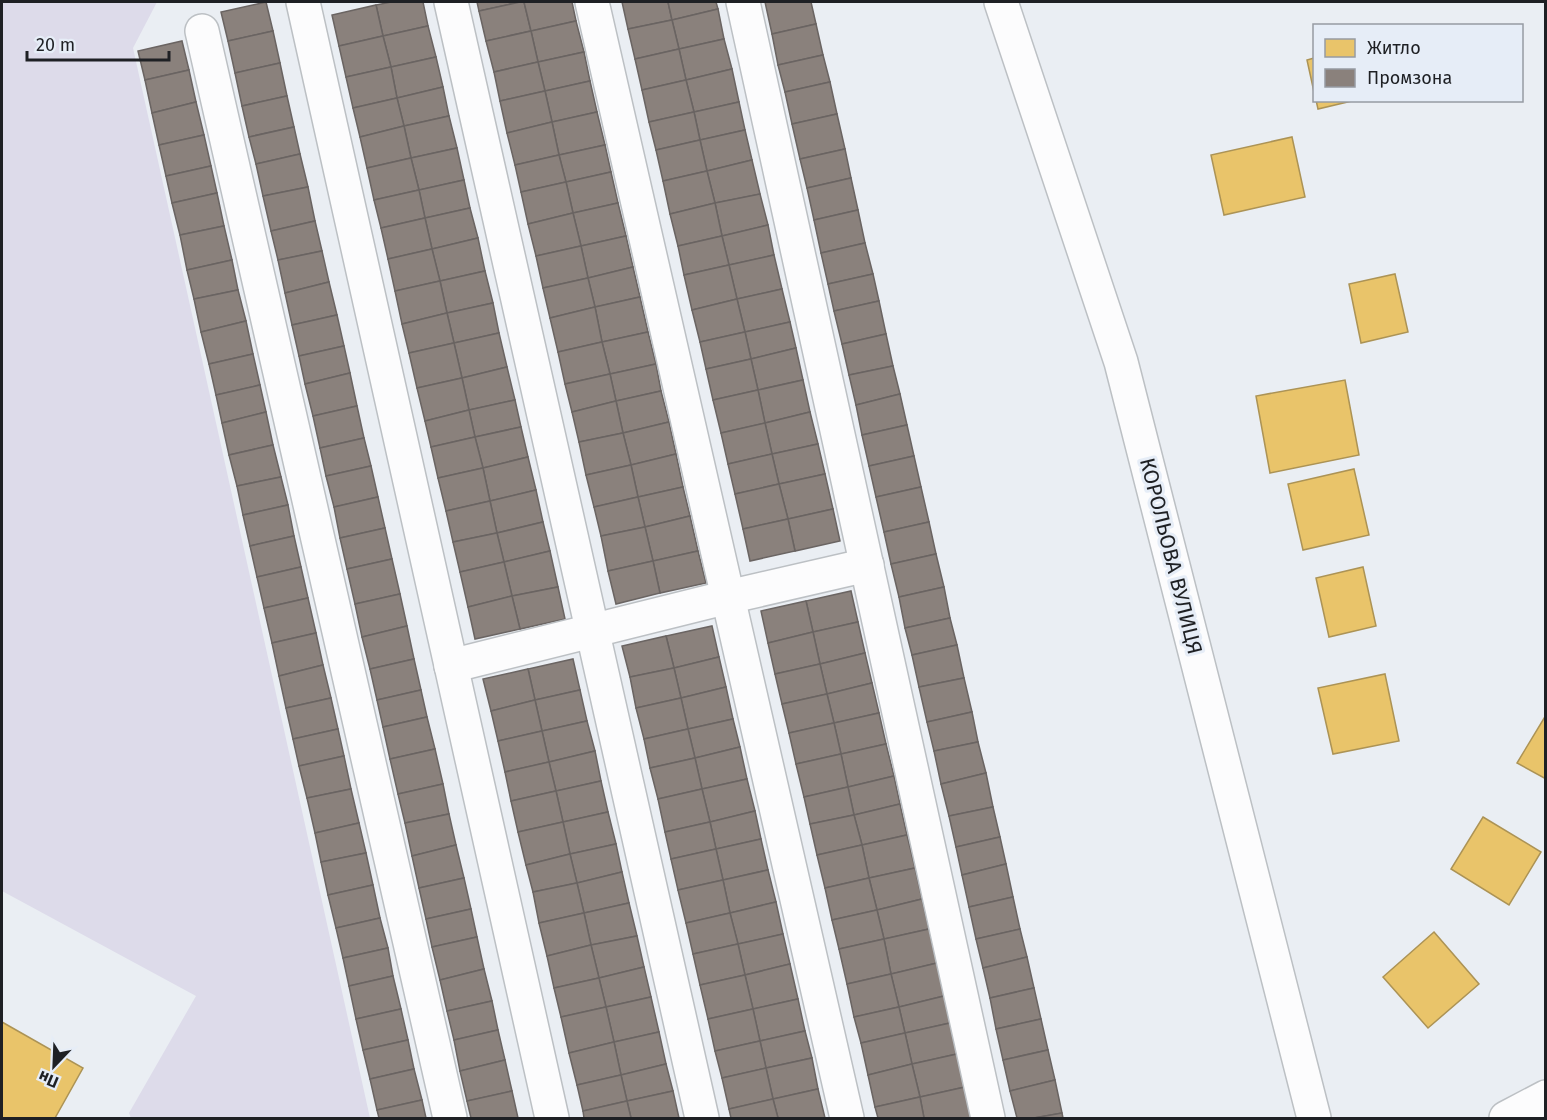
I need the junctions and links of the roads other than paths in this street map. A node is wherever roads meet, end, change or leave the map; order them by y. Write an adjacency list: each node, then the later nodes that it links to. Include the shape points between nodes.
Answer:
1 (303, 2): 10 (street)
2 (451, 2): 9 (street)
3 (592, 2): 8 (street)
4 (743, 2): 7 (street)
5 (1001, 2): 17 (street, КОРОЛЬОВА ВУЛИЦЯ, via 1121,362)
6 (202, 31): 12 (street)
7 (867, 565): 8 (street); 16 (street)
8 (728, 597): 9 (street); 15 (street)
9 (592, 631): 10 (street); 14 (street)
10 (451, 666): 13 (street)
11 (1545, 1097): 18 (street)
12 (450, 1119)
13 (552, 1119)
14 (702, 1119)
15 (847, 1119)
16 (988, 1119)
17 (1314, 1119)
18 (1506, 1119)

